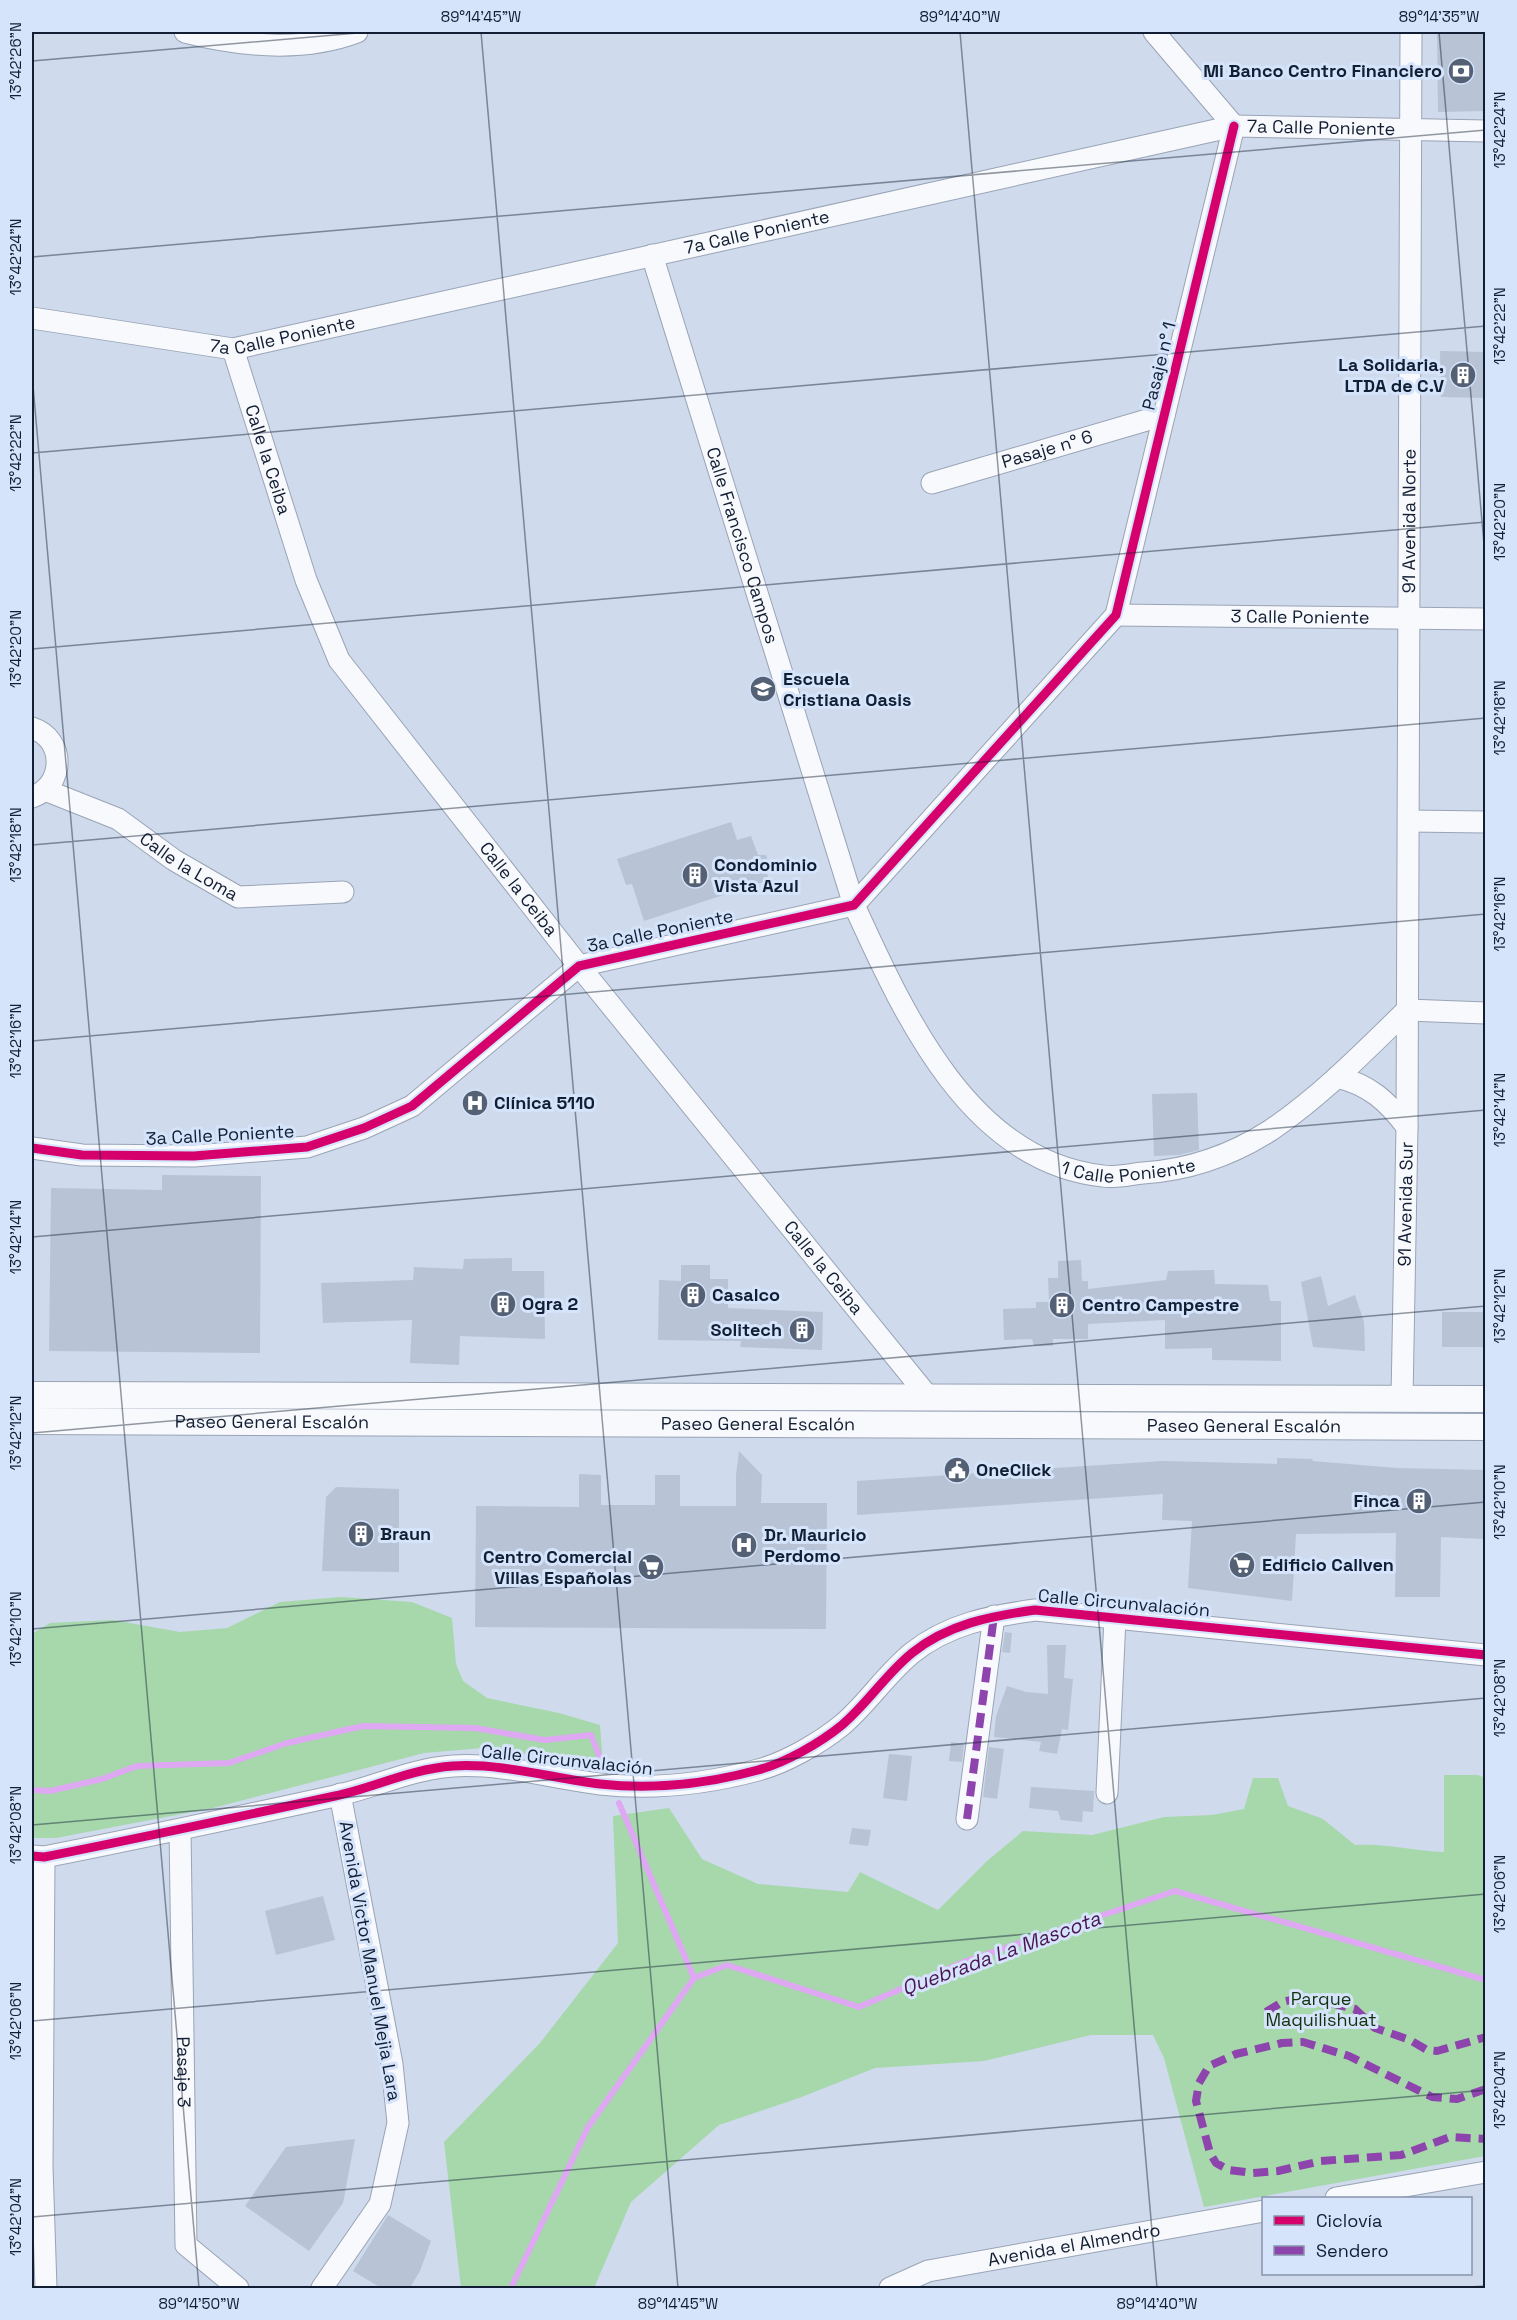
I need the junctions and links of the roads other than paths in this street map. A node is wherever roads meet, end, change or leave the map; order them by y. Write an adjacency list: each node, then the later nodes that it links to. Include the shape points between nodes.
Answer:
1 (185, 32): 2 (street, via 285,47)
2 (357, 32)
3 (1154, 32): 5 (street)
4 (1412, 32): 6 (street, 91 Avenida Norte)
5 (1234, 126): 6 (street, 7a Calle Poniente); 8 (street, 7a Calle Poniente); 11 (street, Pasaje n° 1)
6 (1410, 130): 7 (street, 7a Calle Poniente); 14 (street, 91 Avenida Norte)
7 (1485, 131)
8 (652, 255): 10 (street, 7a Calle Poniente); 21 (street, Calle Francisco Campos)
9 (32, 318): 10 (street, 7a Calle Poniente)
10 (233, 349): 22 (street, Calle la Ceiba, via 306,580 339,660)
11 (1164, 415): 12 (street, Pasaje n° 6); 13 (street, Pasaje n° 1)
12 (932, 483)
13 (1116, 615): 14 (street, 3 Calle Poniente); 21 (street)
14 (1407, 619): 15 (street, 3 Calle Poniente); 18 (street, 91 Avenida Norte)
15 (1485, 619)
16 (32, 728): 17 (street, via 47,737 58,758 57,770)
17 (38, 794): 20 (street, Calle la Loma, via 118,819 174,860 238,897)
18 (1409, 821): 19 (street); 23 (street, 91 Avenida Norte)
19 (1485, 822)
20 (343, 892)
21 (854, 905): 22 (street, 3a Calle Poniente); 25 (street, 1 Calle Poniente, via 881,965 930,1053 975,1110 1013,1144 1055,1165 1104,1177 1162,1172 1217,1159 1271,1130)
22 (579, 966): 27 (street, 3a Calle Poniente, via 412,1106 364,1128 306,1147 195,1156 82,1155); 29 (street, Calle la Ceiba)
23 (1407, 1010): 24 (street); 25 (street, 1 Calle Poniente); 26 (street, 91 Avenida Sur)
24 (1485, 1013)
25 (1337, 1077): 26 (street, via 1378,1094)
26 (1407, 1128): 30 (street, 91 Avenida Sur)
27 (32, 1148)
28 (32, 1395): 29 (main road, Paseo General Escalón)
29 (930, 1399): 30 (main road, Paseo General Escalón)
30 (1402, 1399): 31 (main road, Paseo General Escalón)
31 (1485, 1399)
32 (32, 1421): 33 (main road, Paseo General Escalón)
33 (1485, 1427)
34 (993, 1616): 35 (street, Calle Circunvalación, via 1035,1610); 38 (street, Calle Circunvalación, via 961,1625 933,1639 912,1653 841,1726 762,1769 717,1781 663,1786 600,1784 528,1770 454,1766 402,1774); 39 (street)
35 (1115, 1618): 36 (street, Calle Circunvalación); 37 (street)
36 (1485, 1655)
37 (1107, 1793)
38 (340, 1794): 40 (street, Calle Circunvalación); 49 (street, Avenida Victor Manuel Mejia Lara, via 392,2064 398,2123 380,2204)
39 (966, 1819)
40 (180, 1830): 41 (street, Calle Circunvalación); 48 (street, Pasaje 3, via 186,2245)
41 (38, 1856): 42 (street)
42 (37, 1992): 43 (street)
43 (37, 2167): 47 (street)
44 (1485, 2172): 45 (street)
45 (1347, 2197)
46 (1262, 2211): 50 (street, Avenida el Almendro, via 928,2271)
47 (46, 2289)
48 (238, 2289)
49 (322, 2289)
50 (890, 2289)

